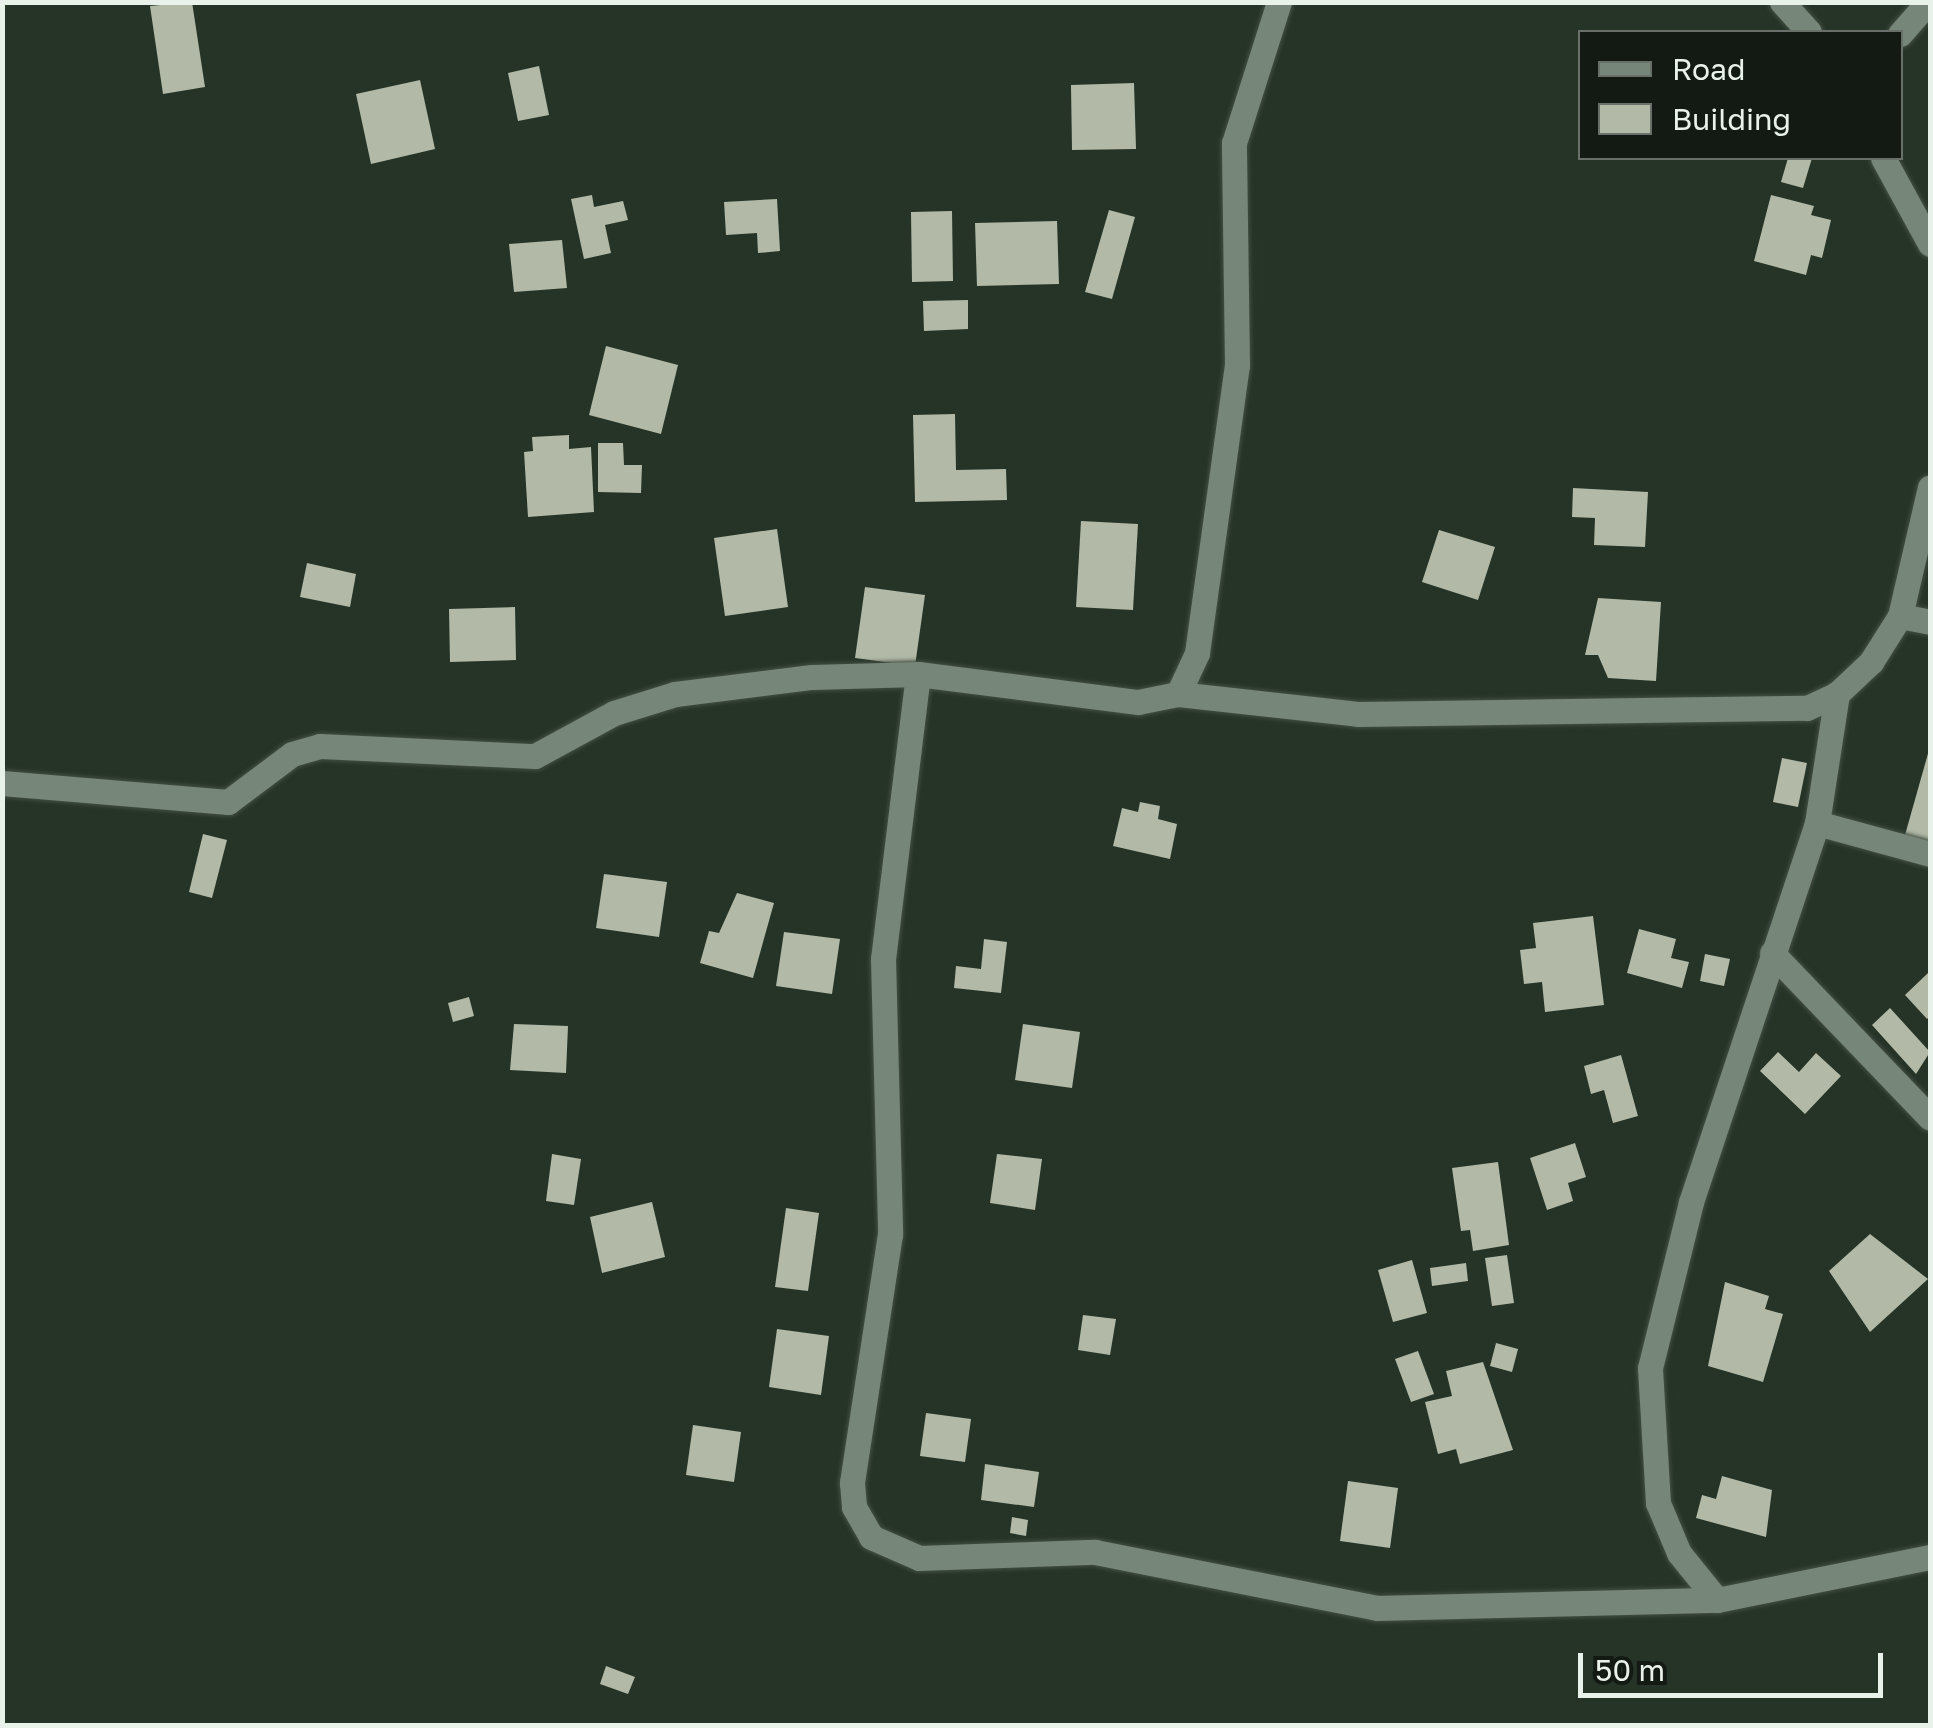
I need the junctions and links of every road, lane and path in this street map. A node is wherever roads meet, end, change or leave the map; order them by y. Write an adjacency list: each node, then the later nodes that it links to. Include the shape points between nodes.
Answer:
1 (1279, 2): 12 (street, via 1234,143 1237,366 1197,653)
2 (1782, 2): 4 (street)
3 (1928, 2): 5 (street)
4 (1807, 30)
5 (1903, 31)
6 (1884, 160): 7 (street)
7 (1930, 244)
8 (1930, 487): 9 (street)
9 (1900, 616): 10 (street); 13 (street, via 1871,662)
10 (1930, 622)
11 (918, 674): 12 (street, via 1138,702); 14 (street, via 675,694 614,714 534,756 320,746 292,754 228,802); 20 (street, via 883,959 888,1253 852,1483 854,1507 871,1537 919,1558 1095,1552 1378,1608)
12 (1178, 694): 13 (street, via 1358,714 1780,712)
13 (1837, 694): 15 (street)
14 (2, 784)
15 (1816, 822): 16 (street); 17 (street)
16 (1930, 854)
17 (1772, 953): 18 (street); 20 (street, via 1691,1202 1650,1368 1658,1503 1679,1553)
18 (1930, 1118)
19 (1930, 1557): 20 (street)
20 (1717, 1600)

